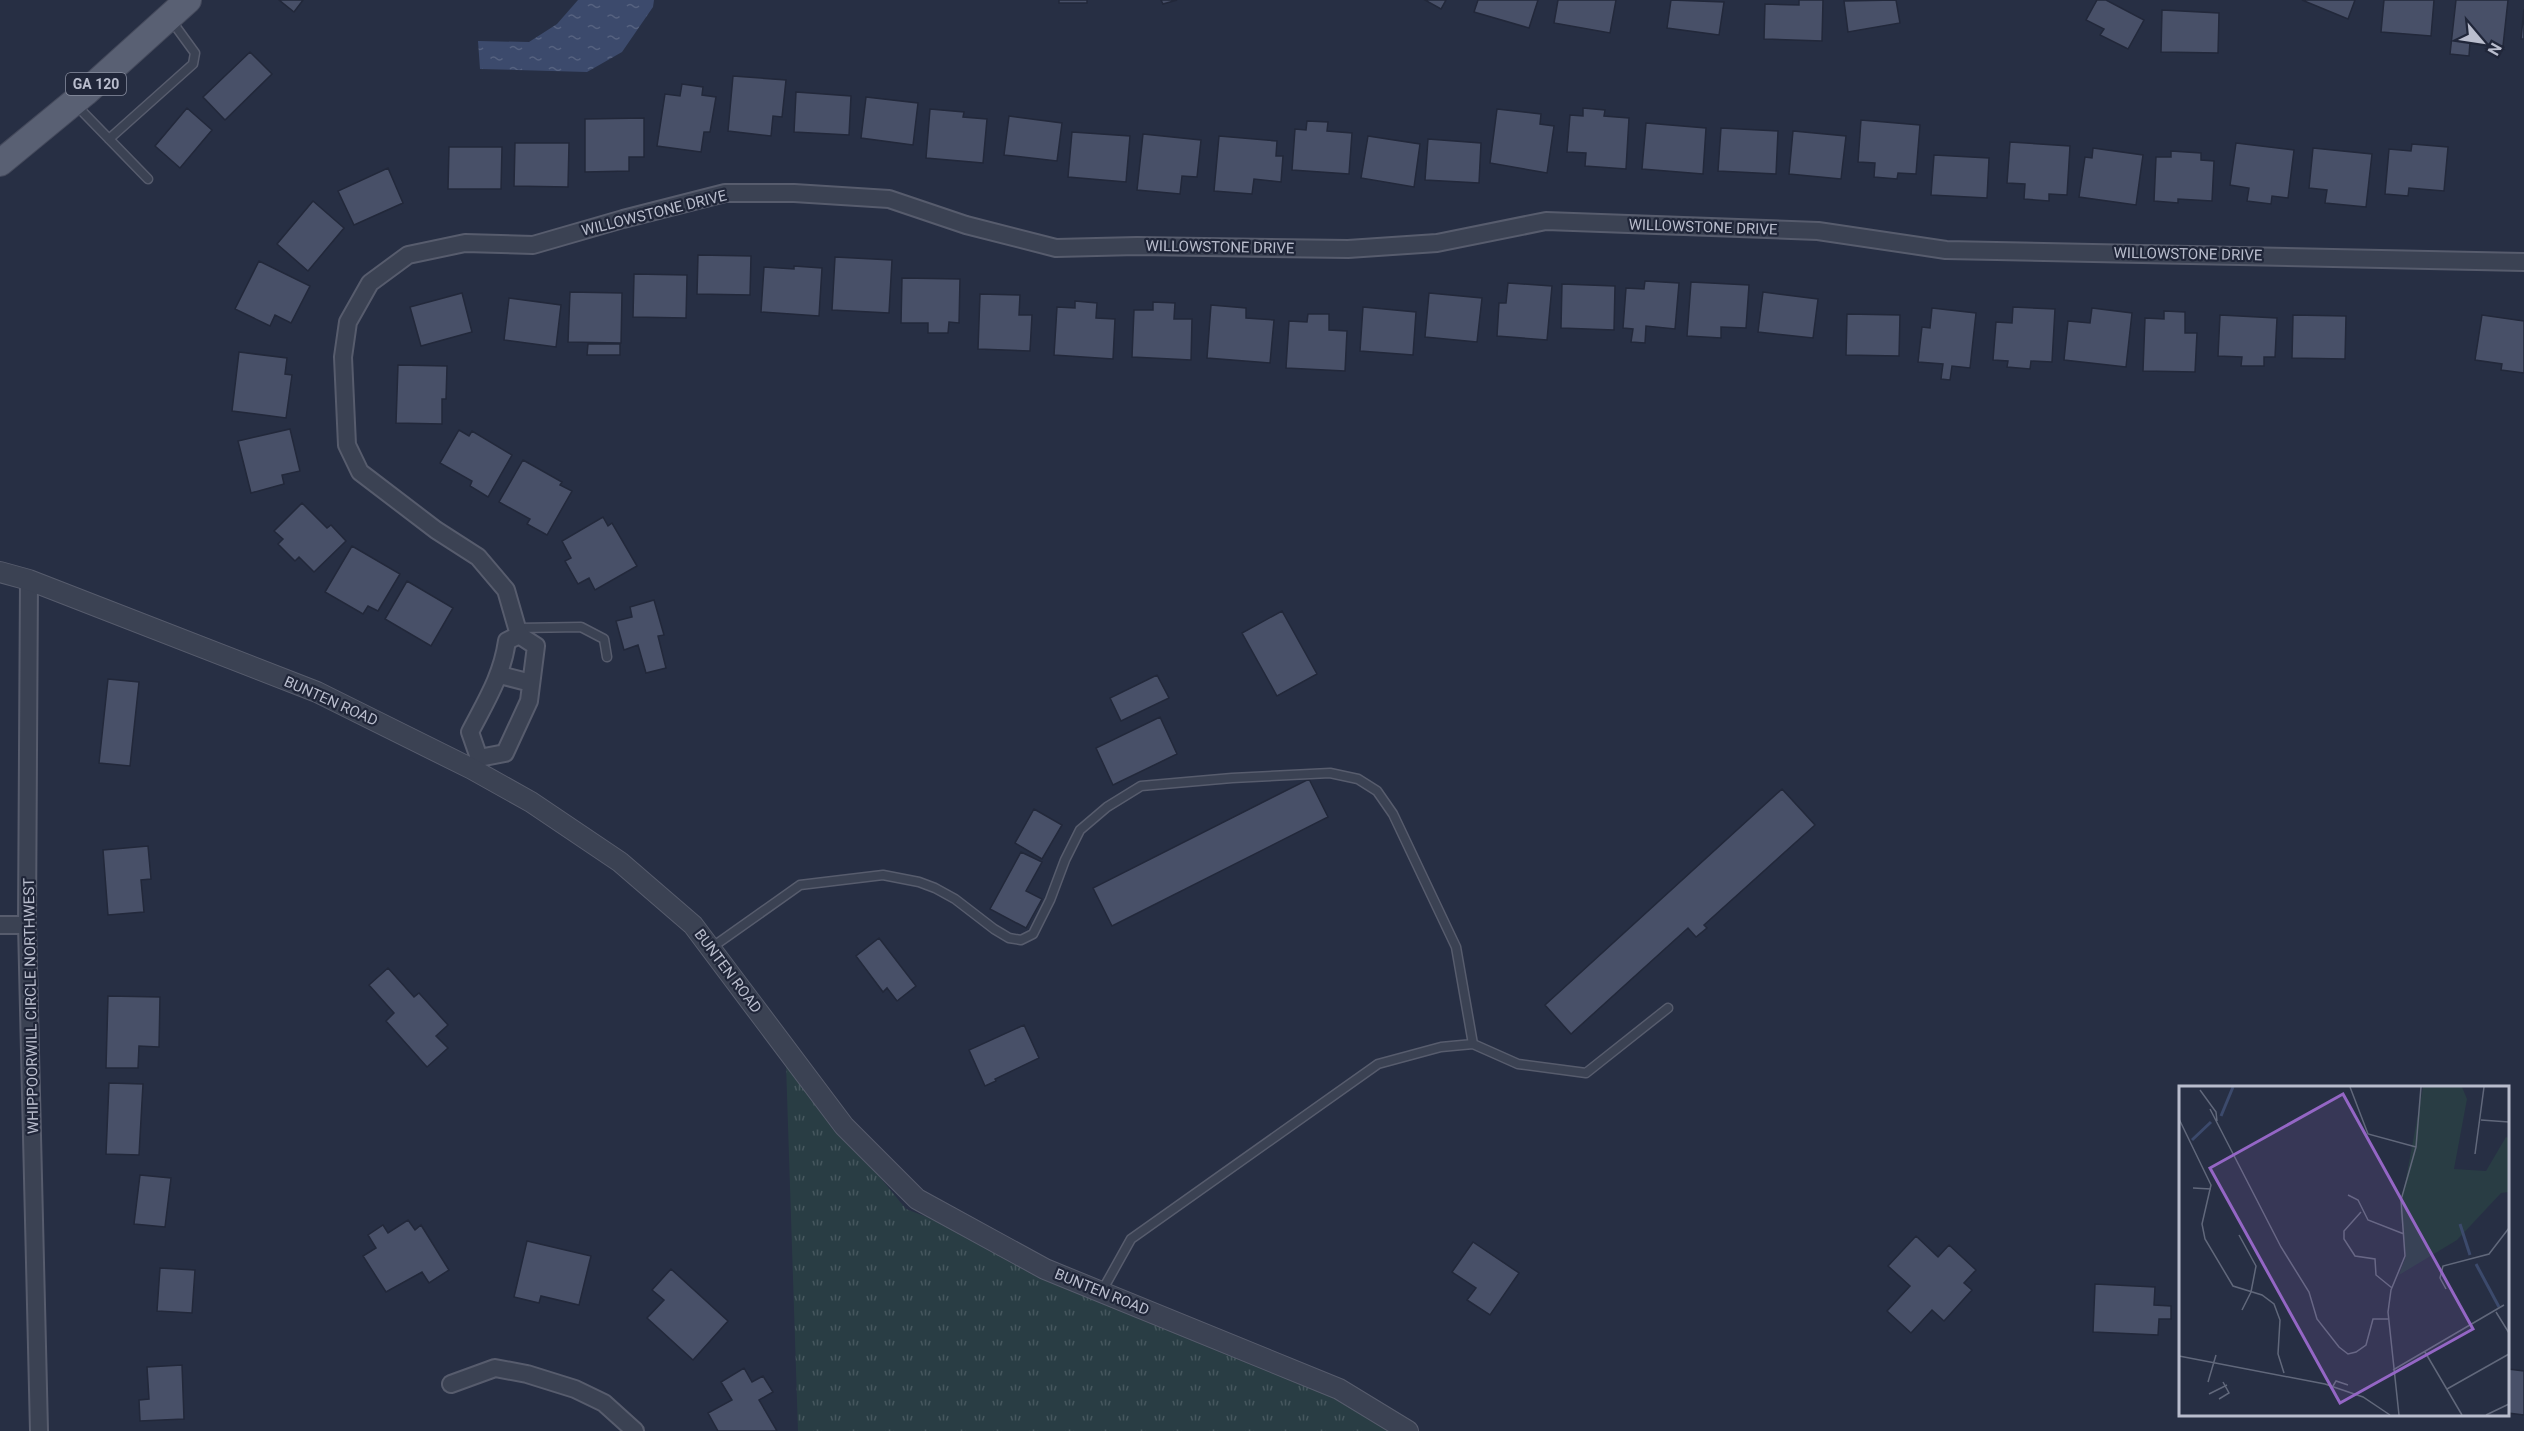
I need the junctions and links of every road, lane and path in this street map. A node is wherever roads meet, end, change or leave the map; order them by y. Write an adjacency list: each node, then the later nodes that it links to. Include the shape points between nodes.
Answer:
1 (188, 0): 2 (main road, GA 120)
2 (169, 18): 3 (main road, GA 120); 4 (lane, via 195,53 193,64)
3 (74, 103): 4 (lane); 5 (main road, GA 120)
4 (109, 139): 6 (lane)
5 (0, 164)
6 (147, 179)
7 (2524, 262): 10 (street, WILLOWSTONE DRIVE, via 1946,250 1818,231 1546,221 1437,243 1348,249 1056,248 966,225 889,199 725,193 533,245 465,243 408,255 370,284 348,322 343,357 347,445 360,472 478,558 506,590)
8 (0, 572): 9 (street, BUNTEN ROAD)
9 (28, 580): 14 (street, BUNTEN ROAD, via 317,692); 16 (street, WHIPPOORWILL CIRCLE NORTHWEST)
10 (519, 632): 11 (lane, via 581,627 604,639); 12 (street, via 507,641); 13 (street, WILLOWSTONE DRIVE, via 536,646)
11 (607, 657)
12 (500, 675): 13 (street); 14 (street, via 470,732)
13 (531, 683): 14 (street, WILLOWSTONE DRIVE, via 529,701 505,753)
14 (476, 763): 17 (street, BUNTEN ROAD, via 620,862 693,925)
15 (0, 925): 16 (street)
16 (27, 925): 22 (street, WHIPPOORWILL CIRCLE NORTHWEST)
17 (711, 948): 19 (lane, via 800,885 884,875 935,888 956,899 993,929 1021,940 1033,934 1080,830 1141,786 1330,773 1358,779 1377,791 1393,814 1456,947); 20 (street, BUNTEN ROAD, via 844,1126 917,1199 1045,1269)
18 (1668, 1008): 19 (lane, via 1587,1073 1518,1064)
19 (1473, 1044): 20 (lane, via 1441,1047 1378,1064 1131,1239)
20 (1101, 1292): 24 (street, BUNTEN ROAD, via 1339,1389)
21 (451, 1384): 23 (street, via 495,1368 527,1374 604,1403)
22 (39, 1431)
23 (636, 1431)
24 (1408, 1431)

